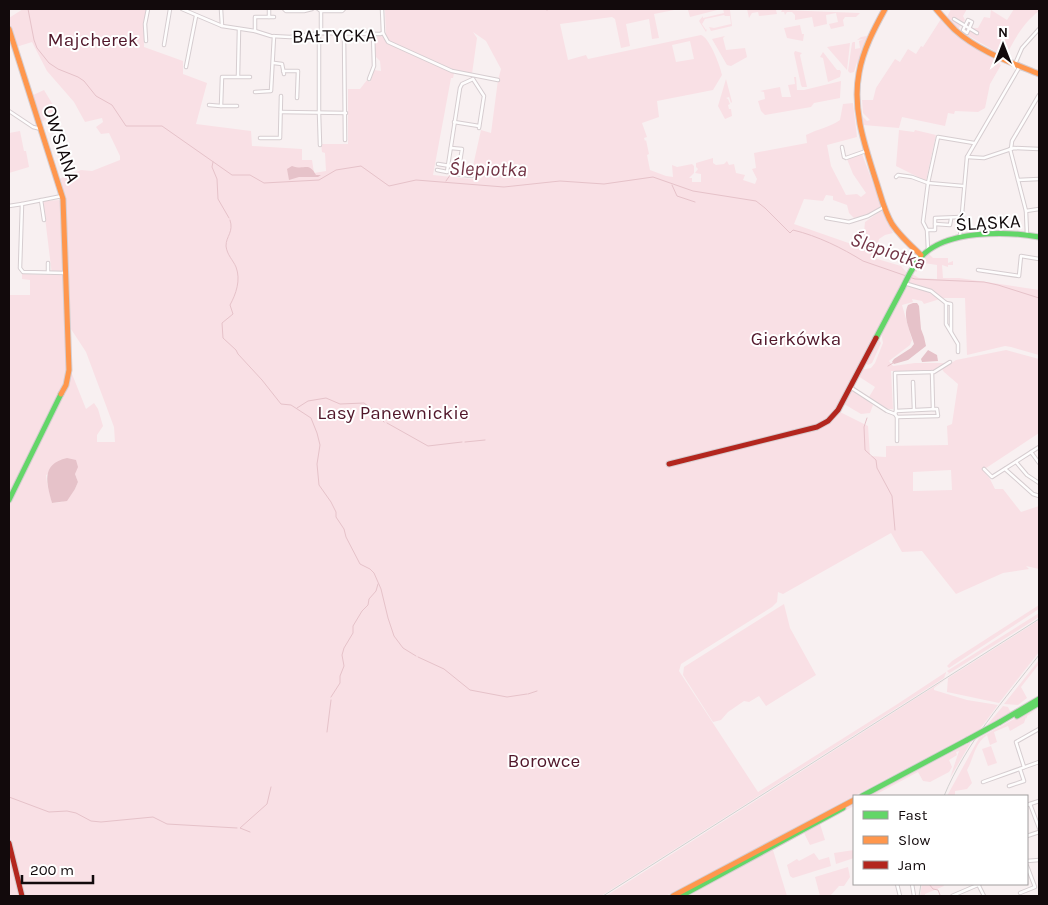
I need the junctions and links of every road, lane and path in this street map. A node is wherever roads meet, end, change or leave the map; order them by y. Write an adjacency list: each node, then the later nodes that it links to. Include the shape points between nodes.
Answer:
1 (148, 9): 31 (street)
2 (170, 9): 32 (street)
3 (182, 9): 13 (street, BAŁTYCKA)
4 (221, 9): 17 (street)
5 (269, 9): 14 (street, BAŁTYCKA)
6 (284, 9): 7 (street, BAŁTYCKA)
7 (312, 9)
8 (344, 9): 12 (street, BAŁTYCKA)
9 (382, 9): 24 (street)
10 (885, 9): 65 (street, via 868,42 858,74 858,119)
11 (936, 9): 25 (street)
12 (320, 10): 27 (street)
13 (196, 16): 17 (street, BAŁTYCKA); 37 (street)
14 (269, 17): 15 (street, BAŁTYCKA); 23 (street, BAŁTYCKA, via 255,17)
15 (274, 17)
16 (954, 19): 18 (street)
17 (222, 26): 21 (street, BAŁTYCKA)
18 (965, 26): 19 (street); 19 (street, via 968,20 972,22); 25 (street)
19 (969, 28): 25 (street, via 966,33); 26 (street)
20 (9, 29): 56 (street, OWSIANA)
21 (239, 29): 23 (street, BAŁTYCKA); 39 (street)
22 (1039, 29): 36 (street, via 1022,48)
23 (255, 31): 30 (street, BAŁTYCKA)
24 (383, 32): 29 (street, BAŁTYCKA); 41 (street, BAŁTYCKA, via 388,42 452,72)
25 (962, 32): 36 (street, via 993,54)
26 (977, 32)
27 (320, 33): 28 (street, BAŁTYCKA); 30 (street, BAŁTYCKA); 53 (street)
28 (344, 33): 29 (street, BAŁTYCKA); 54 (street)
29 (374, 34): 42 (street, via 374,66)
30 (274, 36): 34 (street, BAŁTYCKA)
31 (146, 41)
32 (164, 45)
33 (283, 61): 35 (street)
34 (274, 63): 35 (street, BAŁTYCKA); 44 (street, BAŁTYCKA, via 271,91)
35 (283, 65): 47 (street, BAŁTYCKA, via 283,72 298,71)
36 (1017, 65): 38 (street); 59 (street)
37 (186, 67)
38 (1039, 74)
39 (238, 76): 40 (street); 49 (street, via 222,77)
40 (250, 77)
41 (473, 77): 43 (street, BAŁTYCKA); 55 (street, BAŁTYCKA, via 460,88); 55 (street, via 484,96 479,127)
42 (370, 79)
43 (498, 80)
44 (255, 92)
45 (1039, 94): 63 (street, via 1012,141)
46 (281, 96): 52 (street)
47 (297, 98)
48 (209, 105): 49 (street)
49 (220, 106): 50 (street)
50 (237, 106)
51 (9, 111): 56 (street)
52 (281, 112): 53 (street); 57 (street, via 280,138)
53 (319, 113): 54 (street); 60 (street)
54 (346, 113): 58 (street)
55 (454, 122): 62 (street, BAŁTYCKA)
56 (41, 129): 79 (street, OWSIANA)
57 (260, 138)
58 (345, 140)
59 (974, 143): 66 (street); 77 (street, via 938,137)
60 (320, 144)
61 (842, 147): 65 (street, via 846,158)
62 (451, 148): 68 (street, BAŁTYCKA); 69 (street, via 462,149)
63 (1011, 149): 64 (street); 66 (street, via 981,158); 76 (street)
64 (1039, 149)
65 (866, 151): 83 (street)
66 (967, 157): 78 (street)
67 (438, 164): 68 (street)
68 (448, 166): 69 (street); 71 (street, via 447,172)
69 (459, 168): 70 (street)
70 (469, 169): 72 (street); 73 (street, via 470,176)
71 (437, 170)
72 (482, 171)
73 (455, 174)
74 (896, 178): 77 (street, via 898,175 908,176)
75 (1039, 179): 76 (street)
76 (1018, 180): 85 (street)
77 (928, 183): 78 (street); 91 (street, via 923,222)
78 (963, 186): 86 (street)
79 (62, 196): 80 (street, OWSIANA); 101 (street, OWSIANA)
80 (41, 200): 81 (street, OWSIANA); 89 (street)
81 (22, 204): 82 (street, OWSIANA); 100 (street, via 20,268 23,272)
82 (9, 206)
83 (885, 206): 87 (street, via 849,222); 96 (street, via 896,230)
84 (1039, 209): 85 (street)
85 (1026, 211): 92 (street)
86 (961, 217): 88 (street); 93 (street)
87 (826, 218)
88 (951, 219): 90 (street, via 950,225); 90 (street, via 935,218)
89 (44, 220)
90 (935, 224): 91 (street, via 935,230)
91 (927, 230): 95 (street)
92 (1027, 235): 93 (street, ŚLĄSKA); 94 (street, ŚLĄSKA)
93 (960, 236): 95 (street, ŚLĄSKA)
94 (1039, 237)
95 (928, 250): 96 (street, ŚLĄSKA)
96 (921, 255): 102 (street, ŚLĄSKA)
97 (1039, 259): 99 (street, via 1021,256 1019,276)
98 (48, 263): 100 (street)
99 (978, 270)
100 (48, 272): 101 (street)
101 (66, 273): 121 (street, OWSIANA, via 68,378)
102 (906, 278): 103 (street, via 946,303 946,324 958,344); 107 (street, ŚLĄSKA)
103 (958, 352)
104 (950, 362): 105 (street)
105 (933, 372): 108 (street); 110 (street, via 895,373)
106 (913, 382): 109 (street)
107 (850, 387): 110 (street); 116 (street, ŚLĄSKA, via 835,414 824,424)
108 (933, 409): 109 (street); 110 (street, via 937,409 938,416)
109 (914, 410): 110 (street)
110 (896, 414): 111 (street)
111 (897, 441)
112 (1039, 447): 113 (street)
113 (1031, 452): 114 (street); 115 (street)
114 (1016, 462): 118 (street); 119 (street)
115 (1039, 463)
116 (669, 464)
117 (984, 469): 118 (street, via 992,477)
118 (1005, 469): 120 (street)
119 (1039, 483)
120 (1039, 496)
121 (9, 500)
122 (1039, 699): 124 (street)
123 (1039, 703): 124 (street)
124 (1000, 722): 131 (street, bridge)
125 (1039, 729): 127 (street, via 1016,742)
126 (1039, 762): 127 (street)
127 (1024, 768): 128 (street)
128 (1020, 769): 129 (street); 130 (street, via 1024,781)
129 (983, 782)
130 (1009, 786)
131 (864, 795)
132 (853, 801): 142 (street)
133 (1039, 801): 135 (street)
134 (853, 802): 143 (street)
135 (1028, 805): 136 (street)
136 (1039, 830)
137 (9, 843): 141 (street)
138 (1028, 869): 140 (street, via 1035,887)
139 (977, 885): 144 (street)
140 (1020, 893)
141 (22, 896)
142 (673, 896)
143 (681, 896)
144 (952, 896)

